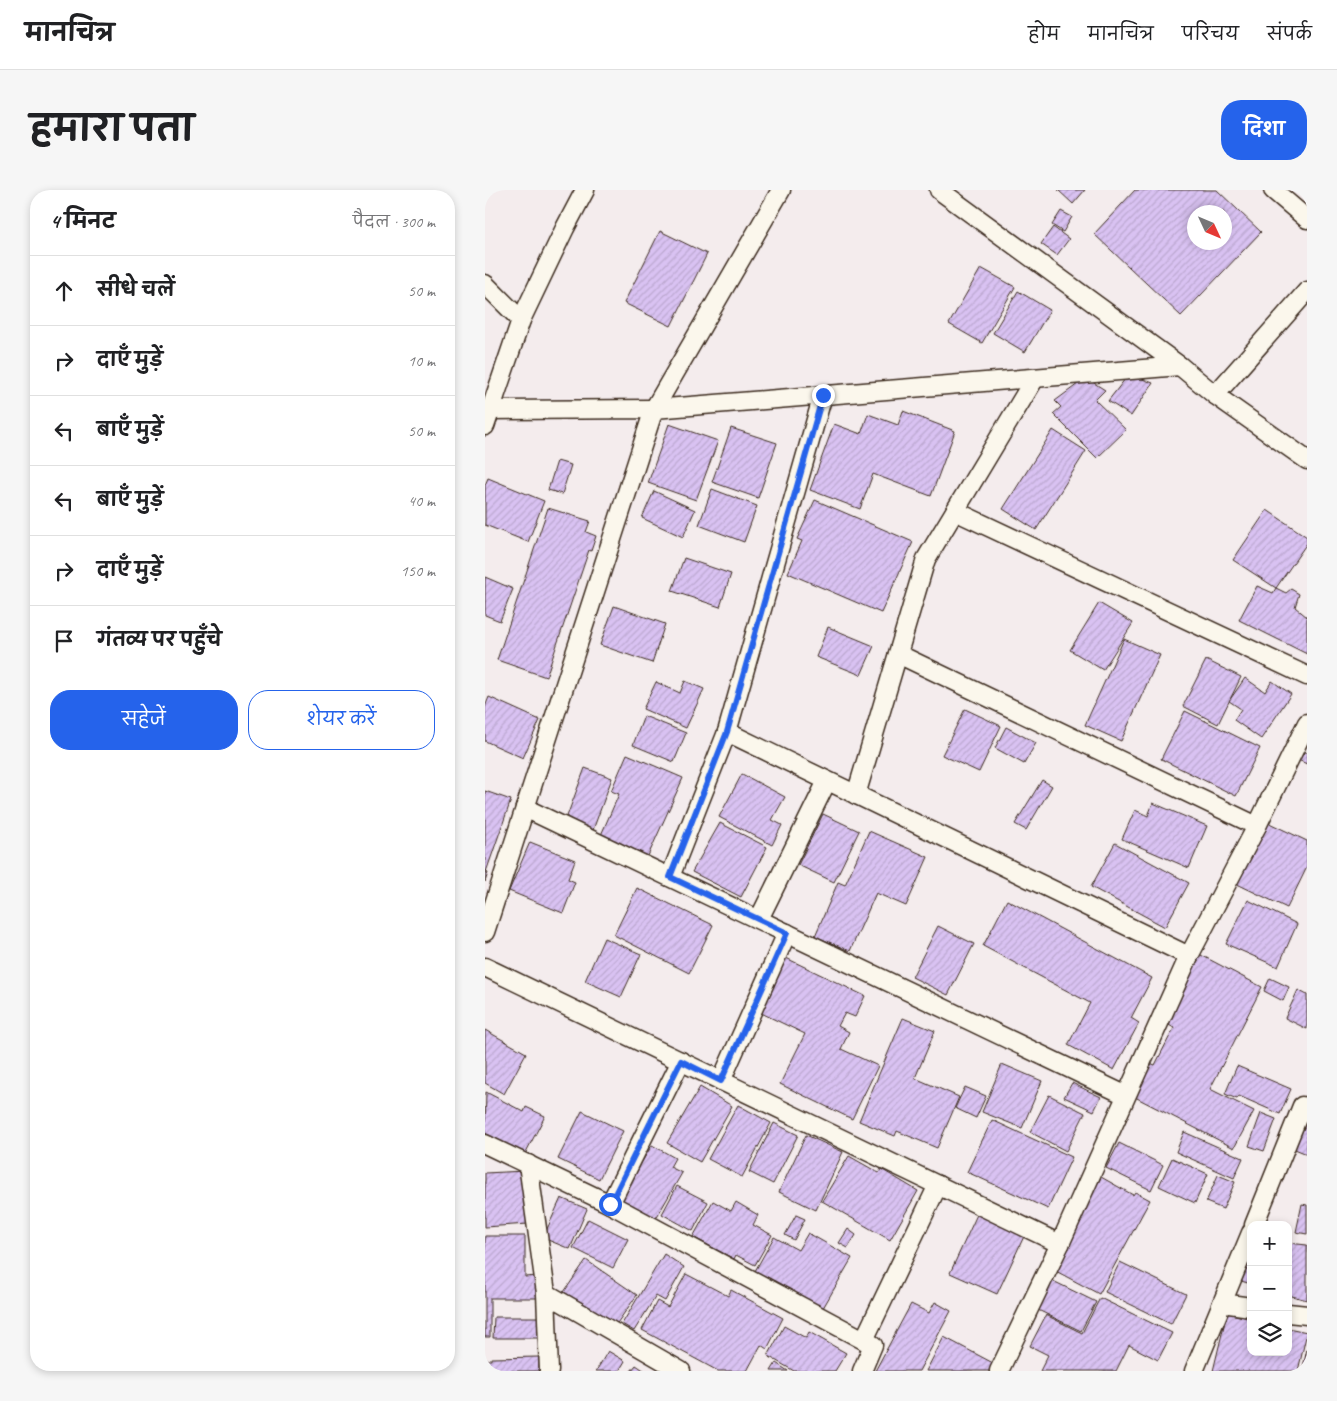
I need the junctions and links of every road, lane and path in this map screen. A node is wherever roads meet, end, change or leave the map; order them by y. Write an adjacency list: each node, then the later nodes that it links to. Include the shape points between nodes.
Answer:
1 (585, 190): 8 (street)
2 (781, 190): 13 (street)
3 (939, 190): 9 (street)
4 (1273, 190): 5 (street)
5 (1307, 219)
6 (485, 284): 8 (street)
7 (1307, 291): 12 (street)
8 (521, 320): 14 (street)
9 (1180, 366): 10 (street); 12 (street)
10 (1035, 378): 11 (street); 16 (street)
11 (823, 395): 13 (street); 20 (street)
12 (1215, 395): 15 (street)
13 (654, 409): 14 (street); 23 (street)
14 (487, 415)
15 (1307, 460)
16 (955, 511): 17 (street, via 926,559); 18 (street)
17 (898, 654): 22 (street); 24 (street)
18 (1307, 676)
19 (1307, 723): 24 (street)
20 (727, 732): 21 (street); 25 (street)
21 (827, 781): 22 (street); 26 (street)
22 (856, 795): 29 (street)
23 (525, 808): 25 (street); 27 (street)
24 (1257, 826): 29 (street)
25 (670, 877): 26 (street)
26 (759, 919): 28 (street)
27 (485, 932)
28 (787, 933): 32 (street); 33 (street)
29 (1189, 956): 33 (street)
30 (485, 967): 31 (street)
31 (681, 1061): 32 (street); 38 (street)
32 (721, 1081): 37 (street)
33 (1125, 1095): 41 (street)
34 (1305, 1102): 39 (street)
35 (485, 1144): 36 (street)
36 (528, 1164): 38 (street); 42 (street)
37 (938, 1185): 41 (street); 47 (street)
38 (610, 1204): 47 (street)
39 (1256, 1221)
40 (1247, 1243): 43 (street)
41 (1059, 1244): 51 (street)
42 (546, 1293): 48 (street); 49 (street)
43 (1222, 1303): 44 (street); 52 (street)
44 (1247, 1306)
45 (1292, 1314): 46 (street)
46 (1307, 1316)
47 (864, 1340): 50 (street, via 873,1345)
48 (549, 1371)
49 (681, 1371)
50 (862, 1371)
51 (999, 1371)
52 (1194, 1371)

